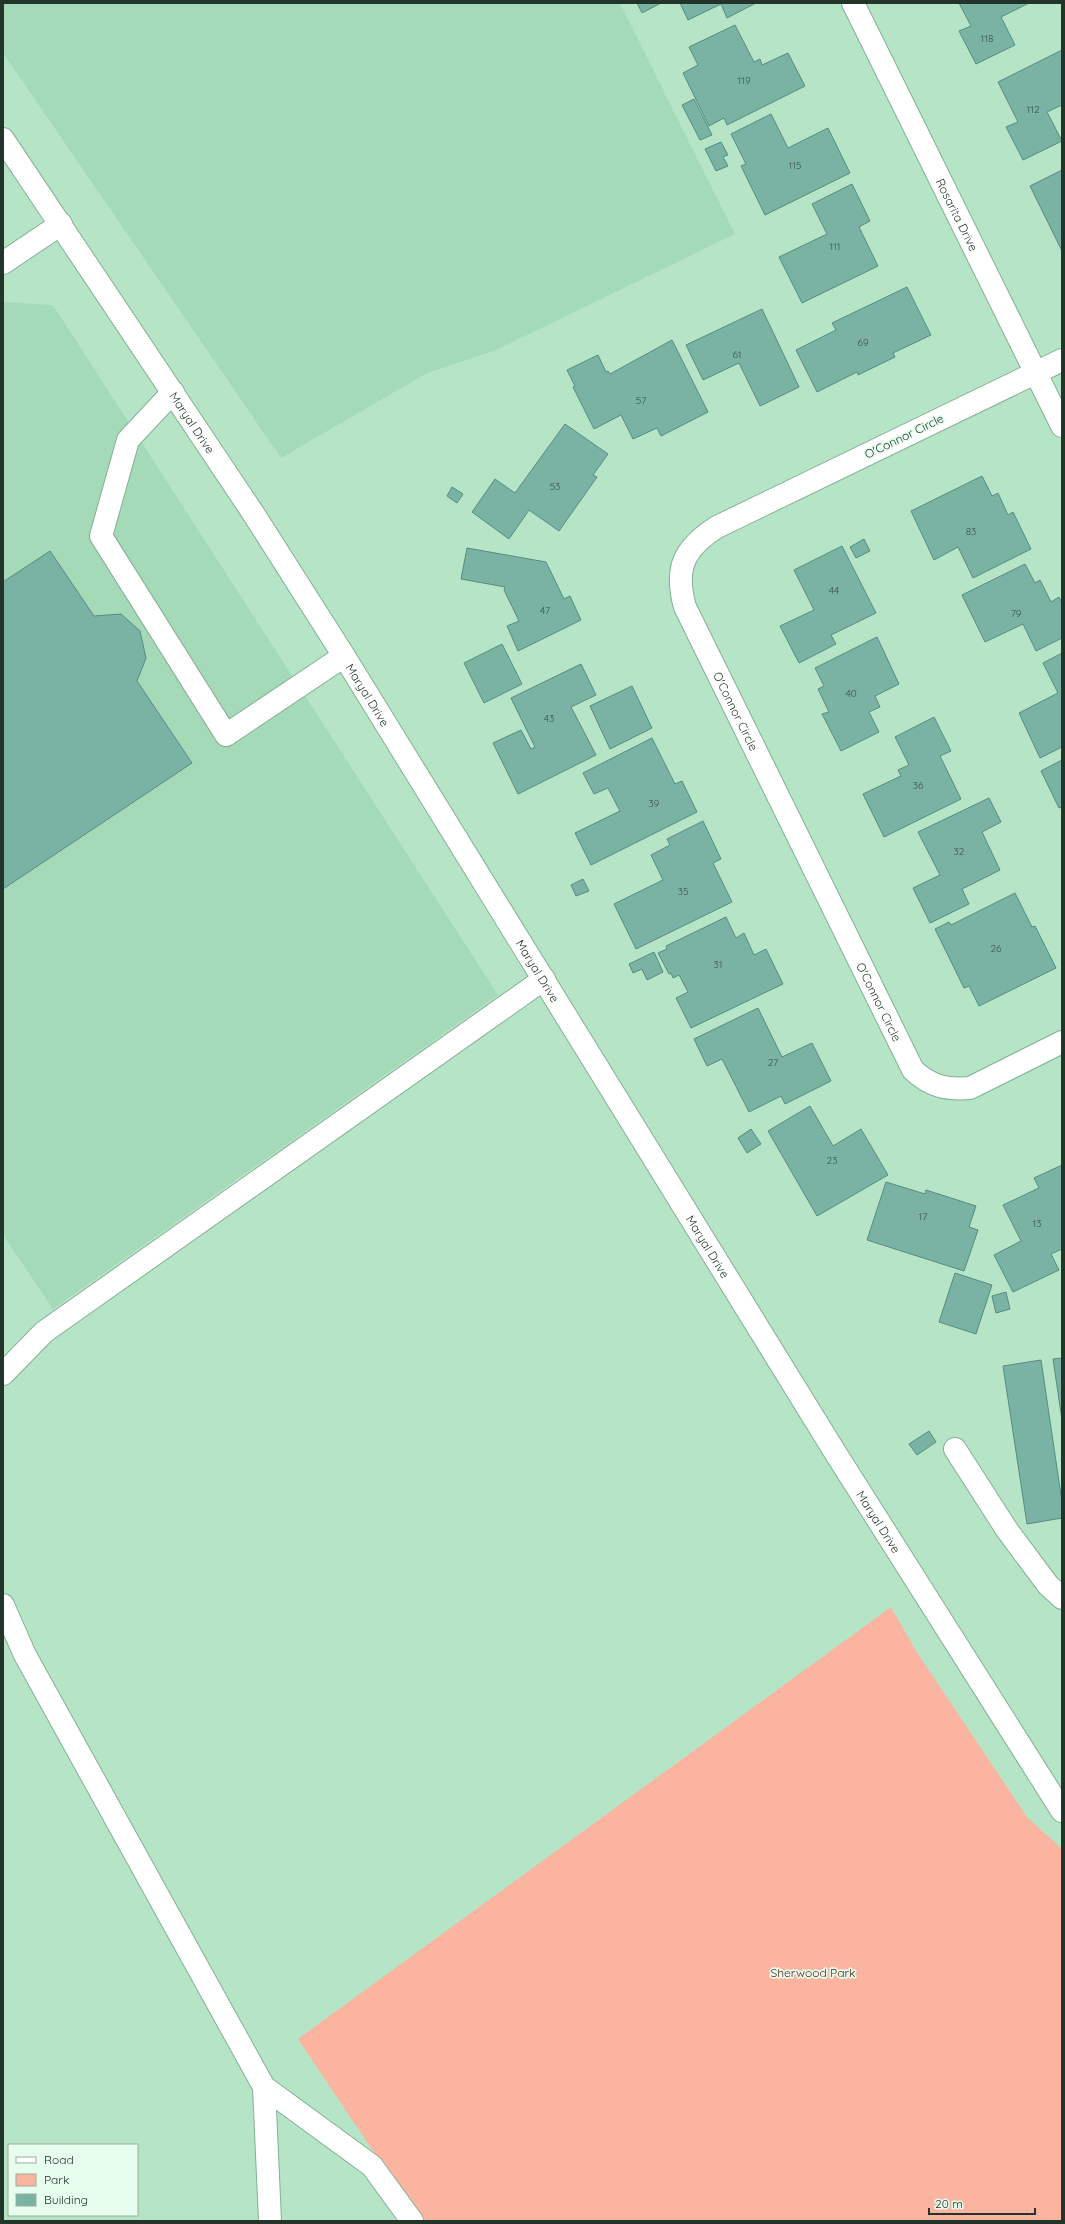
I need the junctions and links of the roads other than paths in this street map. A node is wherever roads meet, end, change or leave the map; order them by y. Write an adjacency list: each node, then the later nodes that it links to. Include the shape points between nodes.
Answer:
1 (854, 3): 6 (street, Rosarita Drive)
2 (3, 138): 3 (street, Maryal Drive)
3 (61, 224): 4 (street); 7 (street, Maryal Drive)
4 (3, 263)
5 (1062, 360): 6 (street, O'Connor Circle)
6 (1035, 372): 8 (street, Rosarita Drive); 11 (street, O'Connor Circle, via 717,527 692,545 686,556 681,575 681,594 685,607 913,1070 924,1081 939,1087 953,1090 970,1088)
7 (173, 392): 9 (street, Maryal Drive); 9 (street, via 128,440 101,536 226,735)
8 (1062, 426)
9 (344, 656): 10 (street, Maryal Drive)
10 (544, 979): 12 (street, via 44,1332); 16 (street, Maryal Drive, via 833,1449)
11 (1062, 1042)
12 (3, 1374)
13 (955, 1449): 14 (street, via 1007,1530 1052,1590)
14 (1062, 1598)
15 (3, 1605): 17 (street, via 25,1655)
16 (1062, 1811)
17 (264, 2087): 18 (street); 19 (street, via 372,2166)
18 (270, 2221)
19 (412, 2221)

